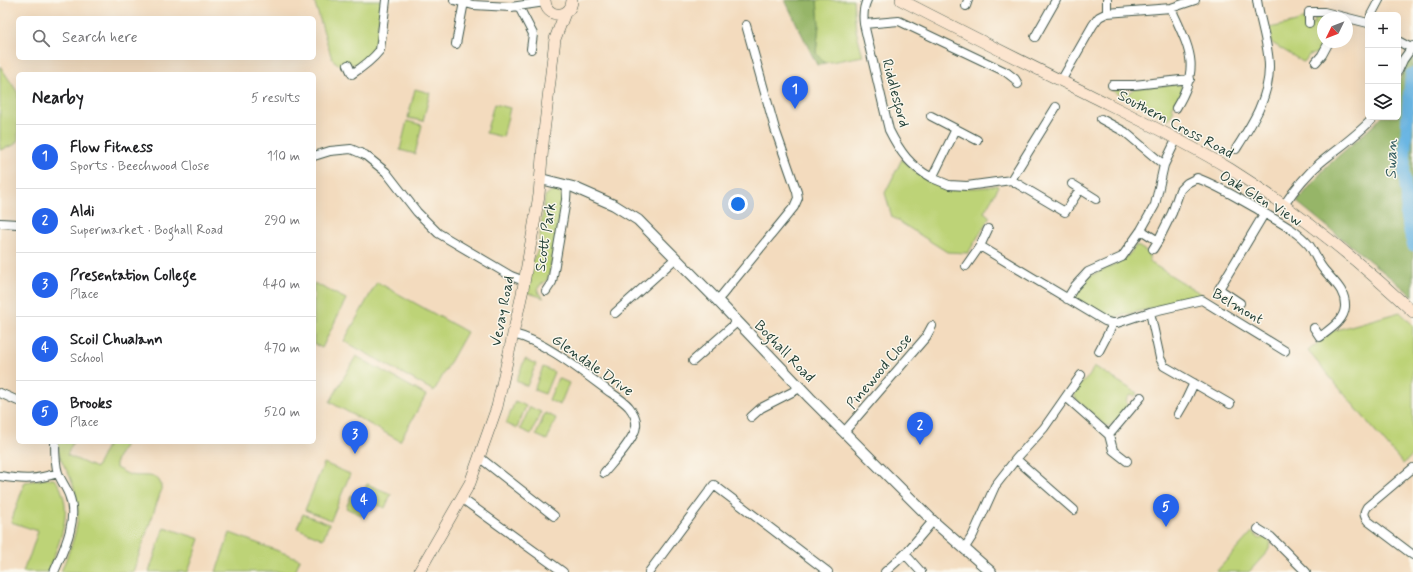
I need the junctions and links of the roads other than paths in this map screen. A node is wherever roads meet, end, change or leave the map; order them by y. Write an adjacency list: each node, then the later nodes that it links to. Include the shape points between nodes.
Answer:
1 (386, 0): 34 (street, via 380,50 364,67 352,74)
2 (454, 0): 12 (street)
3 (572, 0): 19 (main road, Vevay Road)
4 (867, 0): 24 (street, Riddlesford)
5 (901, 0): 37 (main road, Southern Cross Road)
6 (1056, 0): 26 (street)
7 (1107, 0): 20 (street)
8 (1195, 0): 15 (street)
9 (1257, 0): 48 (street, via 1268,54 1267,86 1262,105)
10 (1379, 0): 17 (street)
11 (545, 1): 14 (street); 18 (main road, Vevay Road)
12 (464, 2): 13 (street, via 473,5); 29 (street)
13 (499, 3): 14 (street, via 511,7)
14 (519, 6): 32 (street, via 533,34)
15 (1171, 8): 20 (street); 36 (street, via 1188,47)
16 (1317, 12): 23 (street, via 1309,12)
17 (1373, 12)
18 (552, 13): 19 (main road); 27 (main road, Vevay Road)
19 (565, 13): 27 (main road, Vevay Road)
20 (1107, 13): 37 (street, via 1099,17 1093,25)
21 (1353, 19): 22 (street)
22 (1365, 21)
23 (1309, 23)
24 (864, 24): 38 (street, via 899,21 1006,72 1016,79); 51 (street, Riddlesford, via 889,130 909,162)
25 (746, 25): 72 (street, via 775,129 798,198 794,207)
26 (1035, 37)
27 (555, 39): 52 (main road, Vevay Road)
28 (1401, 42): 30 (street)
29 (456, 44)
30 (1412, 47): 35 (street)
31 (1326, 48): 33 (street)
32 (531, 49)
33 (1316, 62)
34 (348, 65)
35 (1401, 67)
36 (1190, 79): 39 (street); 41 (street)
37 (1061, 81): 46 (main road, Southern Cross Road)
38 (1018, 84)
39 (1112, 85)
40 (1056, 107): 53 (street)
41 (1176, 108)
42 (930, 116): 45 (street, Riddlesford)
43 (1101, 119): 50 (street, via 1125,132)
44 (1371, 120): 58 (street, via 1318,164)
45 (956, 129): 47 (street, Riddlesford); 51 (street)
46 (1177, 138): 50 (street); 58 (main road, Southern Cross Road)
47 (977, 140)
48 (1236, 149)
49 (316, 155): 69 (street, via 351,149 365,155 386,172 416,212 438,233)
50 (1164, 165): 63 (street, via 1155,205)
51 (932, 178): 53 (street, Riddlesford, via 949,185)
52 (541, 180): 55 (street, Boghall Road); 69 (main road, Vevay Road)
53 (1011, 180): 56 (street, via 1064,212)
54 (1072, 184): 56 (street)
55 (567, 185): 67 (street, Boghall Road, via 630,214); 70 (street, Scott Park, via 552,282)
56 (1080, 189): 57 (street)
57 (1096, 199)
58 (1284, 204): 75 (main road, Southern Cross Road)
59 (1264, 214): 64 (street, Oak Glen View, via 1215,185 1197,178 1180,190); 73 (street, via 1219,289); 80 (street, Oak Glen View, via 1283,223 1309,246 1343,293 1345,308 1338,323 1320,337)
60 (0, 222): 61 (street)
61 (16, 224)
62 (988, 229): 65 (street)
63 (1141, 230): 64 (street); 71 (street, via 1122,257 1088,272)
64 (1158, 240): 66 (street, Oak Glen View)
65 (980, 246): 68 (street); 71 (street)
66 (1153, 249)
67 (676, 258): 72 (street, Boghall Road); 76 (street)
68 (966, 266)
69 (524, 281): 81 (main road, Vevay Road)
70 (546, 291)
71 (1067, 299): 78 (street)
72 (717, 300): 77 (street, Boghall Road)
73 (1240, 303)
74 (1150, 312): 78 (street, Belmont); 83 (street, Belmont, via 1202,300); 86 (street, via 1164,366)
75 (1413, 312)
76 (615, 313)
77 (737, 322): 84 (street); 87 (street, Boghall Road)
78 (1111, 323): 82 (street)
79 (932, 326): 95 (street, Pinewood Close, via 926,337)
80 (1314, 328)
81 (513, 334): 98 (main road, Vevay Road, via 497,407); 103 (street, Glendale Drive, via 553,352 629,406 636,418 636,427 623,450)
82 (1099, 351)
83 (1285, 351)
84 (693, 361)
85 (1081, 375): 89 (street)
86 (1194, 383): 92 (street); 93 (street)
87 (800, 388): 94 (street, via 761,408); 95 (street, Boghall Road)
88 (0, 394): 91 (street)
89 (1066, 397): 96 (street); 99 (street, via 1044,428)
90 (1141, 397): 96 (street)
91 (16, 400)
92 (1230, 404)
93 (1178, 414)
94 (751, 417)
95 (844, 432): 108 (street, Boghall Road)
96 (1109, 435): 100 (street, via 1113,450)
97 (55, 444): 102 (street)
98 (479, 457): 105 (main road, Vevay Road, via 470,483); 107 (street)
99 (1016, 459): 106 (street); 110 (street, via 995,486)
100 (1127, 461)
101 (1413, 468): 112 (street, via 1364,512 1368,521)
102 (58, 473): 104 (street, via 41,478 18,479); 113 (street, via 70,496 73,518)
103 (604, 473)
104 (0, 476)
105 (461, 498): 114 (main road, Vevay Road); 115 (street)
106 (1074, 510)
107 (554, 516)
108 (933, 521): 110 (street, Boghall Road); 111 (street)
109 (1258, 528): 121 (street, via 1271,537)
110 (964, 549): 120 (street, Boghall Road)
111 (905, 554): 118 (street); 119 (street)
112 (1413, 555)
113 (54, 572)
114 (419, 572)
115 (563, 572)
116 (649, 572): 117 (street, via 714,485)
117 (828, 572)
118 (885, 572)
119 (921, 572)
120 (991, 572)
121 (1306, 572)

